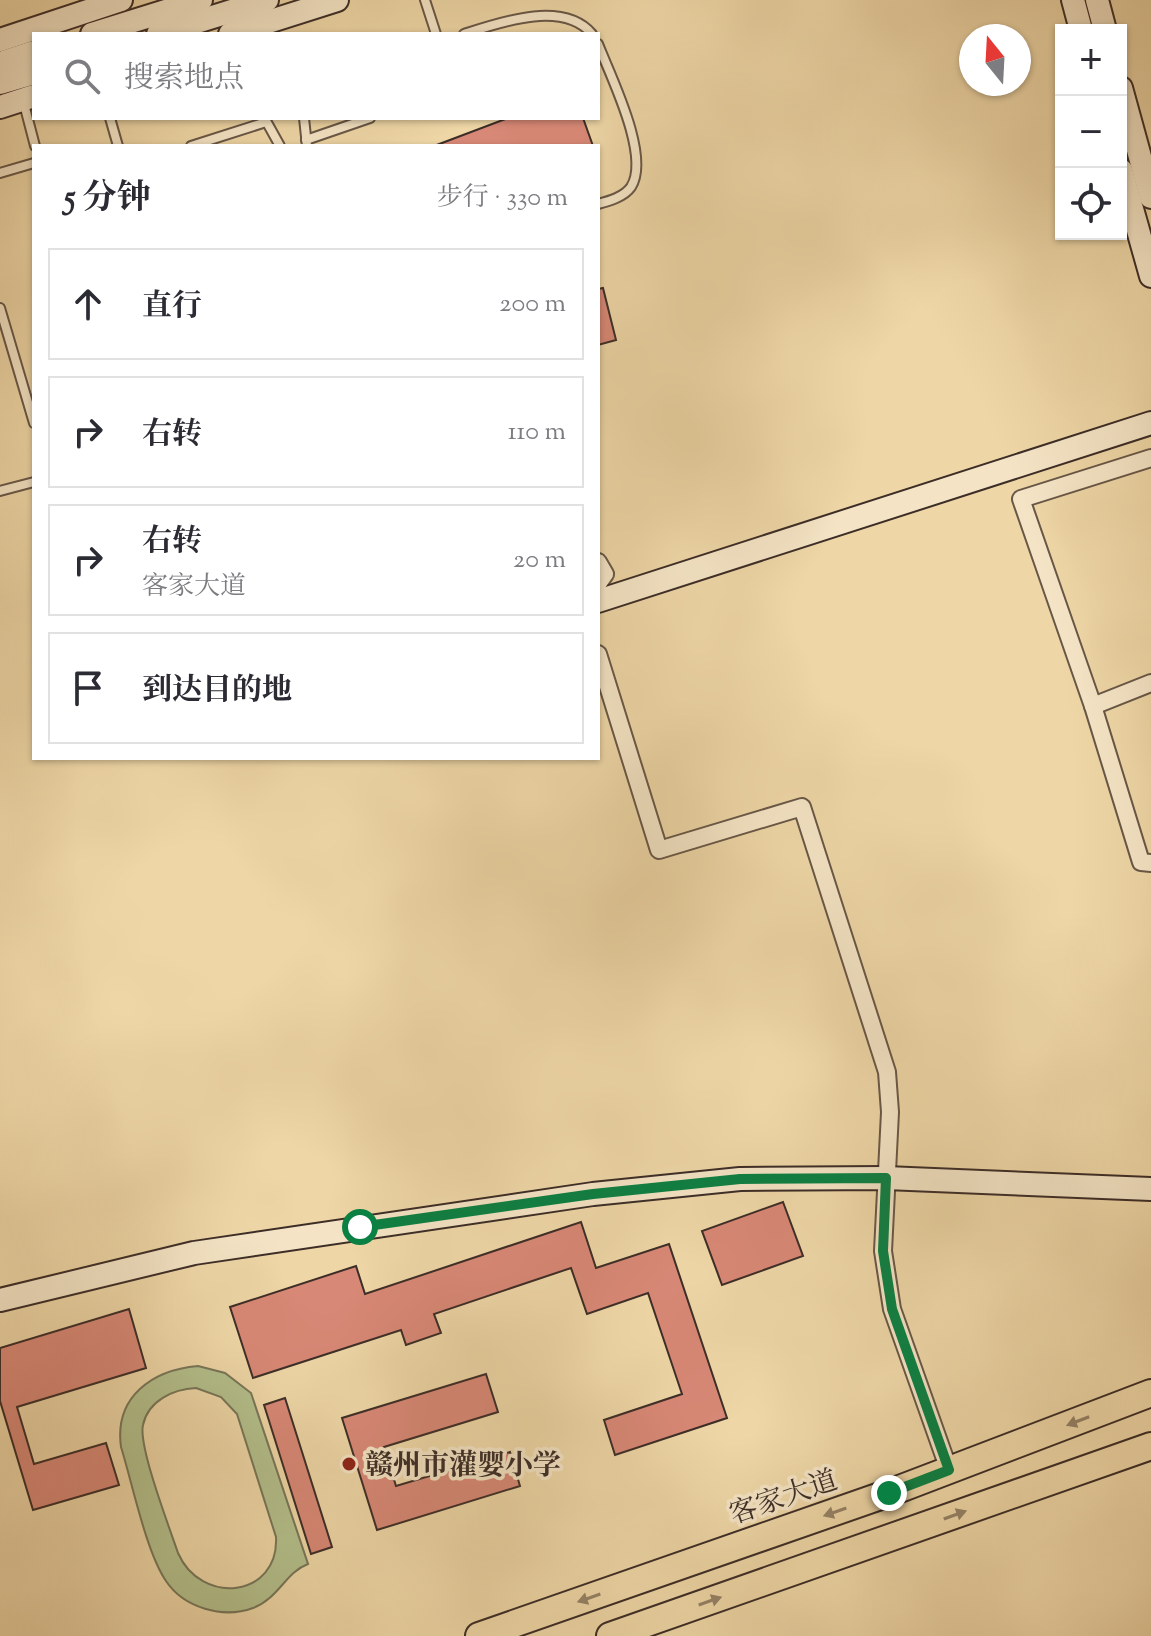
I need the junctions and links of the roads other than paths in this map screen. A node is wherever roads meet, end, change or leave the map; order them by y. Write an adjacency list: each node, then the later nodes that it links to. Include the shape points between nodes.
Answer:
1 (121, 0): 16 (street)
2 (201, 0): 10 (street)
3 (267, 0): 11 (street)
4 (337, 0): 12 (street)
5 (425, 0): 13 (lane)
6 (1073, 0): 8 (street)
7 (1097, 0): 9 (street)
8 (1079, 24)
9 (1103, 24)
10 (98, 32)
11 (164, 32)
12 (239, 32)
13 (435, 32)
14 (470, 32): 15 (lane, via 543,14 567,15)
15 (591, 32)
16 (0, 40)
17 (600, 49): 38 (lane, via 632,132 635,166 631,187)
18 (32, 53): 19 (street)
19 (0, 63)
20 (32, 74): 21 (street)
21 (0, 83)
22 (1123, 96): 37 (street)
23 (28, 98): 24 (street); 30 (lane)
24 (0, 107)
25 (111, 120): 31 (lane)
26 (265, 120): 32 (lane); 33 (lane)
27 (304, 120): 29 (lane)
28 (365, 120): 29 (lane)
29 (307, 143)
30 (35, 144)
31 (117, 144)
32 (197, 144)
33 (279, 144)
34 (32, 164): 35 (lane)
35 (0, 173)
36 (1127, 191): 39 (street)
37 (1151, 197)
38 (600, 203)
39 (1151, 276)
40 (0, 308): 41 (lane)
41 (32, 416)
42 (1151, 423): 46 (street)
43 (1151, 458): 49 (street, via 1021,499)
44 (32, 483): 45 (lane)
45 (0, 491)
46 (600, 600)
47 (600, 660): 51 (street, via 659,850 802,807 887,1072)
48 (1151, 683): 49 (street)
49 (1093, 706): 50 (street, via 1141,862)
50 (1151, 863)
51 (886, 1178): 52 (street); 53 (street, via 740,1179 593,1194 194,1253); 56 (street, via 883,1251 892,1309)
52 (1151, 1189)
53 (0, 1300)
54 (1151, 1393): 56 (main road, 客家大道, one-way to 56)
55 (1151, 1446): 58 (main road, one-way to 55)
56 (949, 1470): 57 (main road, 客家大道, one-way to 57)
57 (479, 1636)
58 (610, 1636)

